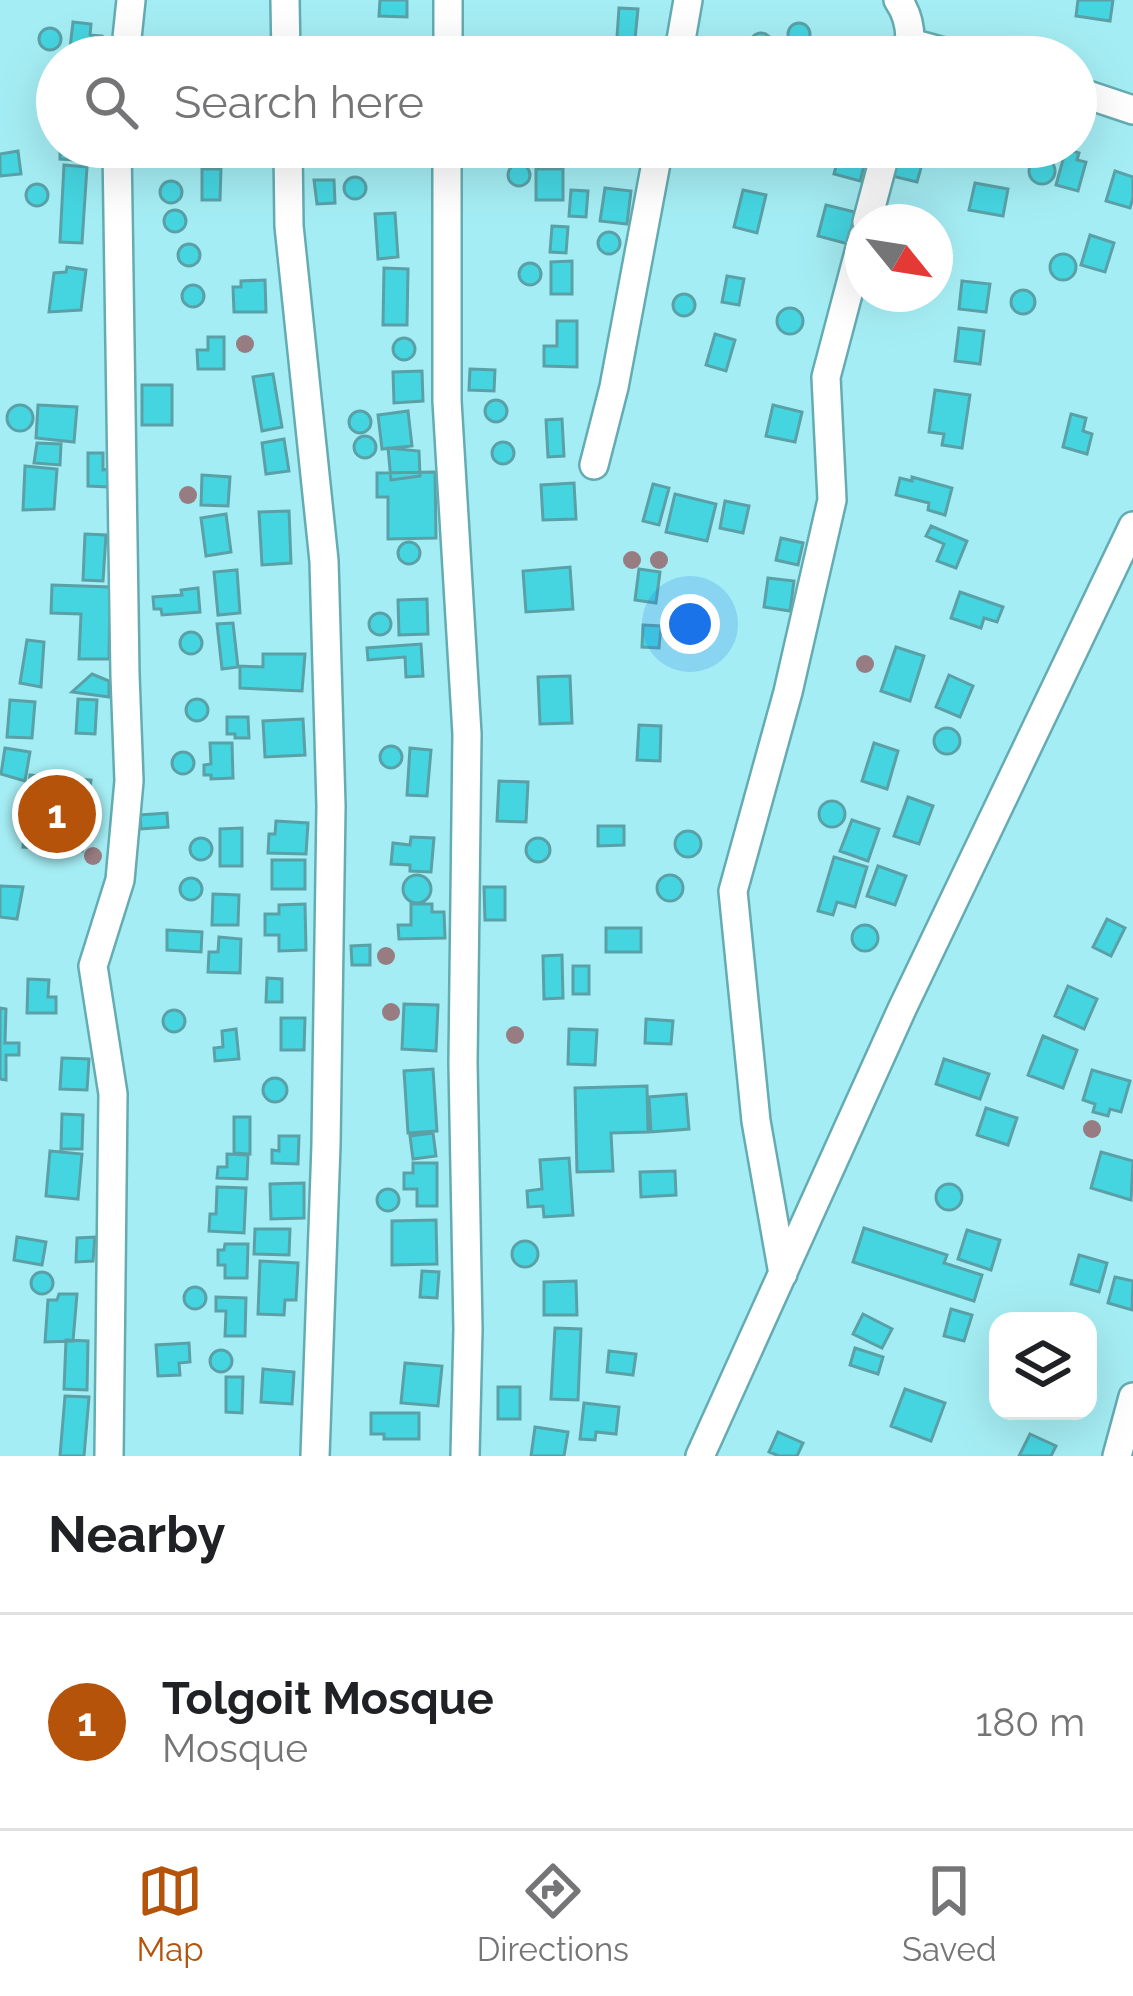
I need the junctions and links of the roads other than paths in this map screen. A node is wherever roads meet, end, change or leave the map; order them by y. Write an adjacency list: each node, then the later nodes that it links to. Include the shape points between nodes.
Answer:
1 (131, 0): 6 (street)
2 (285, 0): 7 (street)
3 (448, 0): 8 (street)
4 (688, 0): 9 (street)
5 (898, 0): 10 (street)
6 (127, 36)
7 (286, 36)
8 (448, 36)
9 (682, 36)
10 (908, 36)
11 (1097, 98): 12 (street)
12 (1133, 110)
13 (117, 168): 24 (street, via 129,781 119,880 93,966 113,1094)
14 (288, 168): 25 (street, via 324,561 331,806)
15 (448, 168): 26 (street, via 447,401 467,734)
16 (655, 168): 20 (street)
17 (881, 168): 18 (street)
18 (872, 204)
19 (845, 305): 22 (street, via 826,377 832,500 733,891 756,1121)
20 (594, 465)
21 (1133, 526): 22 (street)
22 (783, 1274): 27 (street)
23 (1133, 1397): 28 (street)
24 (109, 1456)
25 (315, 1456)
26 (465, 1456)
27 (700, 1456)
28 (1117, 1456)

